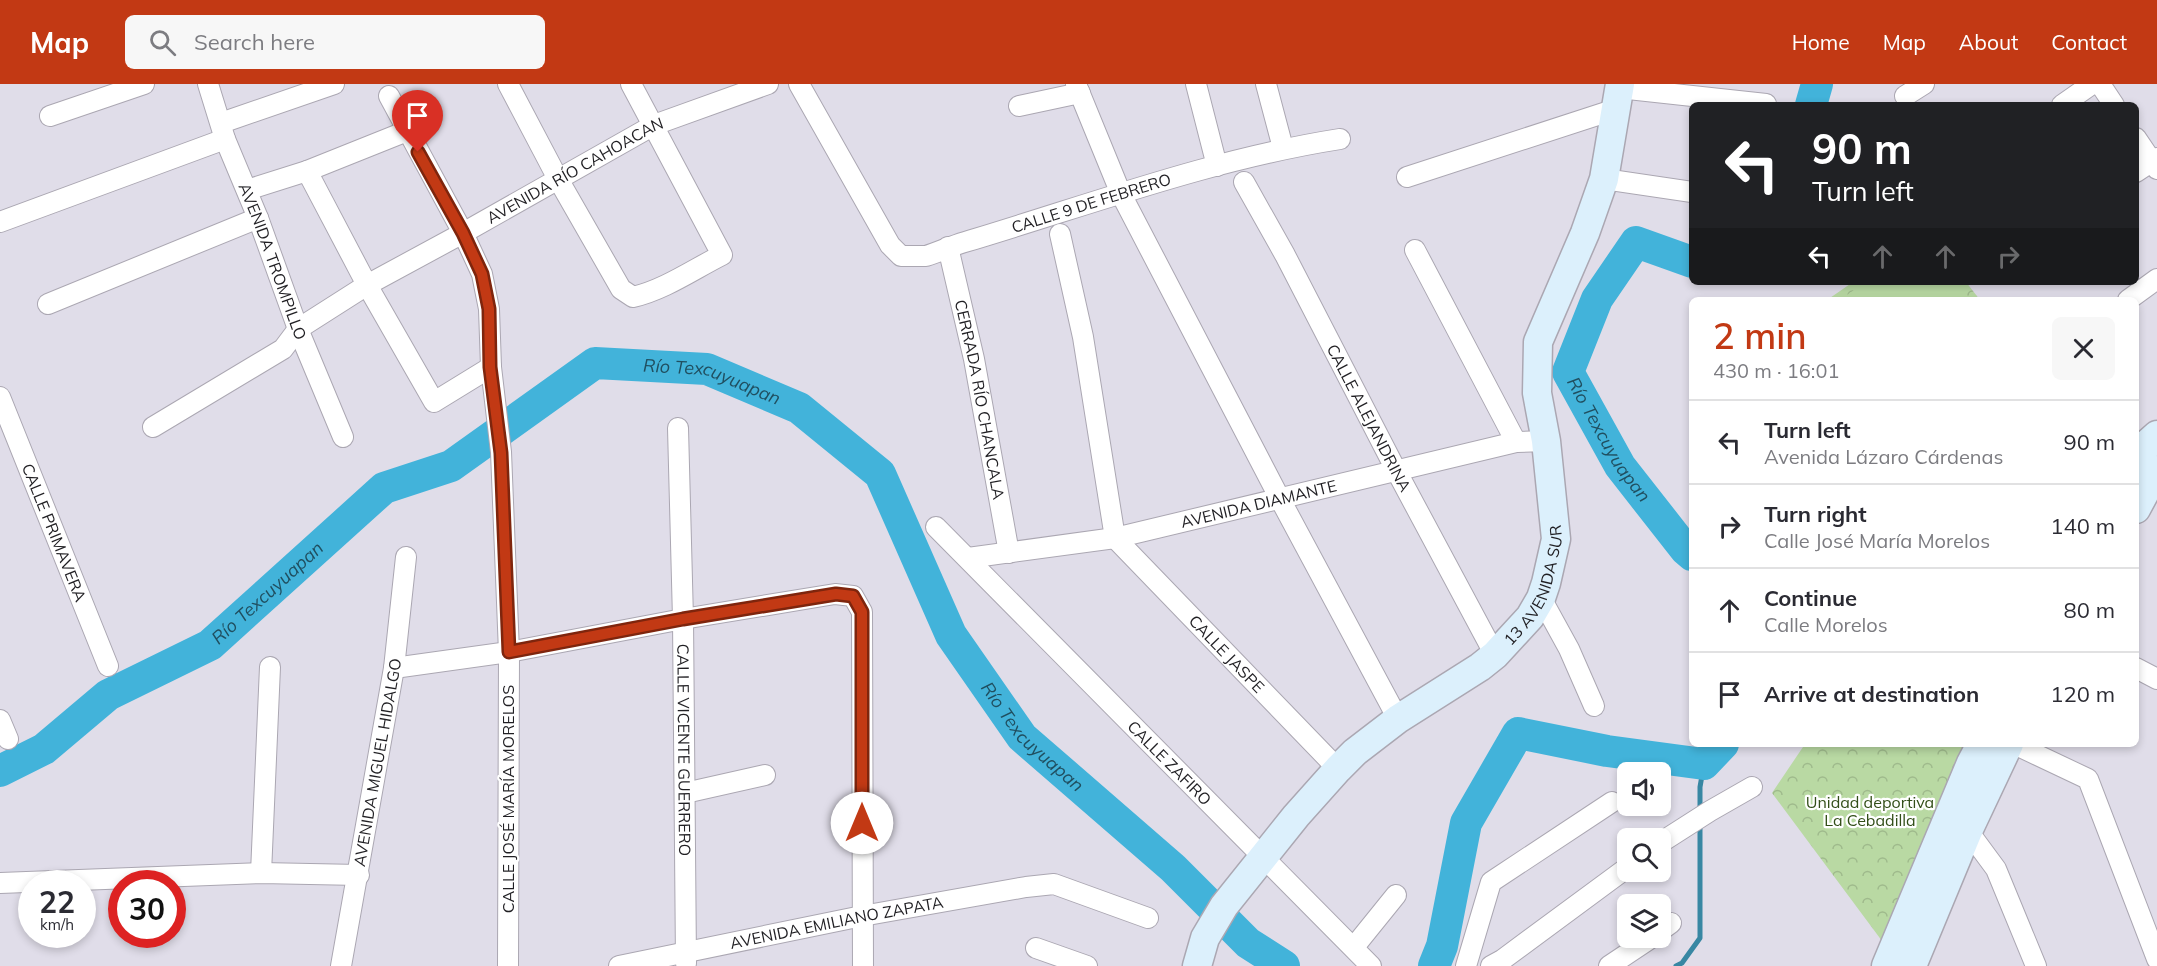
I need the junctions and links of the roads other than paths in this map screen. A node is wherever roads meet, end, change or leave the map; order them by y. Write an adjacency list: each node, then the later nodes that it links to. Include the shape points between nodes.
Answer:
1 (144, 84): 21 (street)
2 (208, 84): 23 (street, AVENIDA TROMPILLO)
3 (334, 84): 23 (street)
4 (508, 84): 32 (street)
5 (631, 84): 22 (street)
6 (768, 84): 22 (street, AVENIDA RÍO CAHOACAN)
7 (799, 84): 42 (street, CALLE 9 DE FEBRERO, via 890,245 901,256 926,256)
8 (1196, 84): 29 (street)
9 (1266, 84): 27 (street)
10 (1924, 84): 16 (street)
11 (2092, 84): 18 (street)
12 (2100, 84): 19 (street)
13 (1078, 88): 20 (street); 37 (street)
14 (1618, 94): 17 (street); 31 (street); 33 (street, 13 AVENIDA SUR)
15 (389, 96): 24 (street, CALLE JOSÉ MARÍA MORELOS)
16 (1905, 96)
17 (1736, 102)
18 (2066, 102)
19 (2112, 102)
20 (1019, 106)
21 (50, 116)
22 (654, 125): 32 (street, AVENIDA RÍO CAHOACAN); 32 (street, via 722,255 645,295 633,297 621,289)
23 (223, 131): 35 (street, AVENIDA TROMPILLO); 39 (street)
24 (407, 132): 30 (street); 40 (street, CALLE JOSÉ MARÍA MORELOS)
25 (1340, 139): 27 (street, CALLE 9 DE FEBRERO)
26 (2139, 144): 28 (street)
27 (1283, 148): 29 (street, CALLE 9 DE FEBRERO)
28 (2150, 165)
29 (1217, 166): 37 (street, CALLE 9 DE FEBRERO)
30 (307, 171): 35 (street); 45 (street)
31 (1407, 177)
32 (558, 179): 40 (street, AVENIDA RÍO CAHOACAN)
33 (1604, 180): 36 (street); 55 (street, 13 AVENIDA SUR, via 1538,342 1537,393)
34 (1244, 182): 59 (street, CALLE ALEJANDRINA)
35 (247, 190): 38 (street, AVENIDA TROMPILLO)
36 (1689, 192)
37 (1121, 194): 42 (street, CALLE 9 DE FEBRERO); 60 (street)
38 (258, 218): 47 (street); 48 (street, AVENIDA TROMPILLO)
39 (0, 222)
40 (463, 233): 45 (street, AVENIDA RÍO CAHOACAN); 49 (street, CALLE JOSÉ MARÍA MORELOS, via 482,274 489,309)
41 (1060, 234): 63 (street, via 1083,337)
42 (948, 247): 64 (street, CERRADA RÍO CHANCALA, via 974,359)
43 (1415, 250): 56 (street)
44 (2157, 279): 46 (street)
45 (366, 285): 48 (street, AVENIDA RÍO CAHOACAN); 49 (street, via 434,402)
46 (2132, 297)
47 (48, 304)
48 (298, 329): 51 (street, AVENIDA RÍO CAHOACAN, via 283,349); 54 (street, AVENIDA TROMPILLO)
49 (490, 367): 69 (street, CALLE JOSÉ MARÍA MORELOS, via 501,453)
50 (0, 397): 71 (street, CALLE PRIMAVERA)
51 (153, 427)
52 (678, 428): 68 (street, CALLE VICENTE GUERRERO)
53 (2157, 435): 57 (street)
54 (344, 437)
55 (1546, 441): 56 (street, AVENIDA DIAMANTE); 67 (street, 13 AVENIDA SUR, via 1556,539)
56 (1516, 442): 59 (street, AVENIDA DIAMANTE)
57 (2139, 459)
58 (2157, 470): 61 (street)
59 (1397, 472): 60 (street, AVENIDA DIAMANTE); 70 (street, CALLE ALEJANDRINA)
60 (1280, 499): 63 (street, AVENIDA DIAMANTE); 77 (street)
61 (2139, 503)
62 (936, 527): 66 (street, CALLE ZAFIRO)
63 (1115, 538): 64 (street, AVENIDA DIAMANTE); 83 (street, CALLE JASPE)
64 (1009, 553): 66 (street, AVENIDA DIAMANTE)
65 (406, 557): 73 (street, AVENIDA MIGUEL HIDALGO)
66 (968, 558): 90 (street, CALLE ZAFIRO)
67 (1540, 598): 70 (street, 13 AVENIDA SUR, via 1530,617); 76 (street)
68 (683, 619): 69 (street); 86 (street, CALLE VICENTE GUERRERO); 96 (street, via 836,594 853,596 862,612)
69 (509, 652): 73 (street); 104 (street, CALLE JOSÉ MARÍA MORELOS)
70 (1495, 655): 77 (street, 13 AVENIDA SUR)
71 (108, 666)
72 (270, 667): 91 (street)
73 (394, 668): 92 (street, AVENIDA MIGUEL HIDALGO)
74 (2139, 670): 75 (street)
75 (2157, 679)
76 (1594, 705)
77 (1398, 719): 83 (street, 13 AVENIDA SUR)
78 (0, 720): 79 (street)
79 (8, 739)
80 (1979, 747): 113 (street)
81 (2008, 747): 88 (street)
82 (2020, 747): 102 (street, via 2088,779)
83 (1338, 769): 90 (street, 13 AVENIDA SUR)
84 (765, 776): 86 (street)
85 (1752, 787): 89 (street)
86 (685, 793): 101 (street, CALLE VICENTE GUERRERO)
87 (1612, 802): 110 (street, via 1491,882)
88 (1968, 831): 114 (street); 115 (street, via 1996,869)
89 (1671, 836)
90 (1262, 857): 98 (street, CALLE ZAFIRO); 108 (street, 13 AVENIDA SUR, via 1224,906 1205,938)
91 (261, 873): 92 (street); 94 (street)
92 (359, 875): 103 (street, AVENIDA MIGUEL HIDALGO)
93 (1617, 875): 111 (street)
94 (0, 883)
95 (1396, 895): 98 (street)
96 (862, 916): 97 (street, AVENIDA EMILIANO ZAPATA, via 1054,884); 101 (street, AVENIDA EMILIANO ZAPATA); 106 (street)
97 (1148, 918)
98 (1354, 947): 109 (street, CALLE ZAFIRO)
99 (1036, 948): 107 (street)
100 (1636, 948): 112 (street)
101 (686, 959): 105 (street, AVENIDA EMILIANO ZAPATA)
102 (2157, 959)
103 (341, 966)
104 (508, 966)
105 (619, 966)
106 (863, 966)
107 (1087, 966)
108 (1197, 966)
109 (1371, 966)
110 (1466, 966)
111 (1491, 966)
112 (1609, 966)
113 (1886, 966)
114 (1912, 966)
115 (2036, 966)

